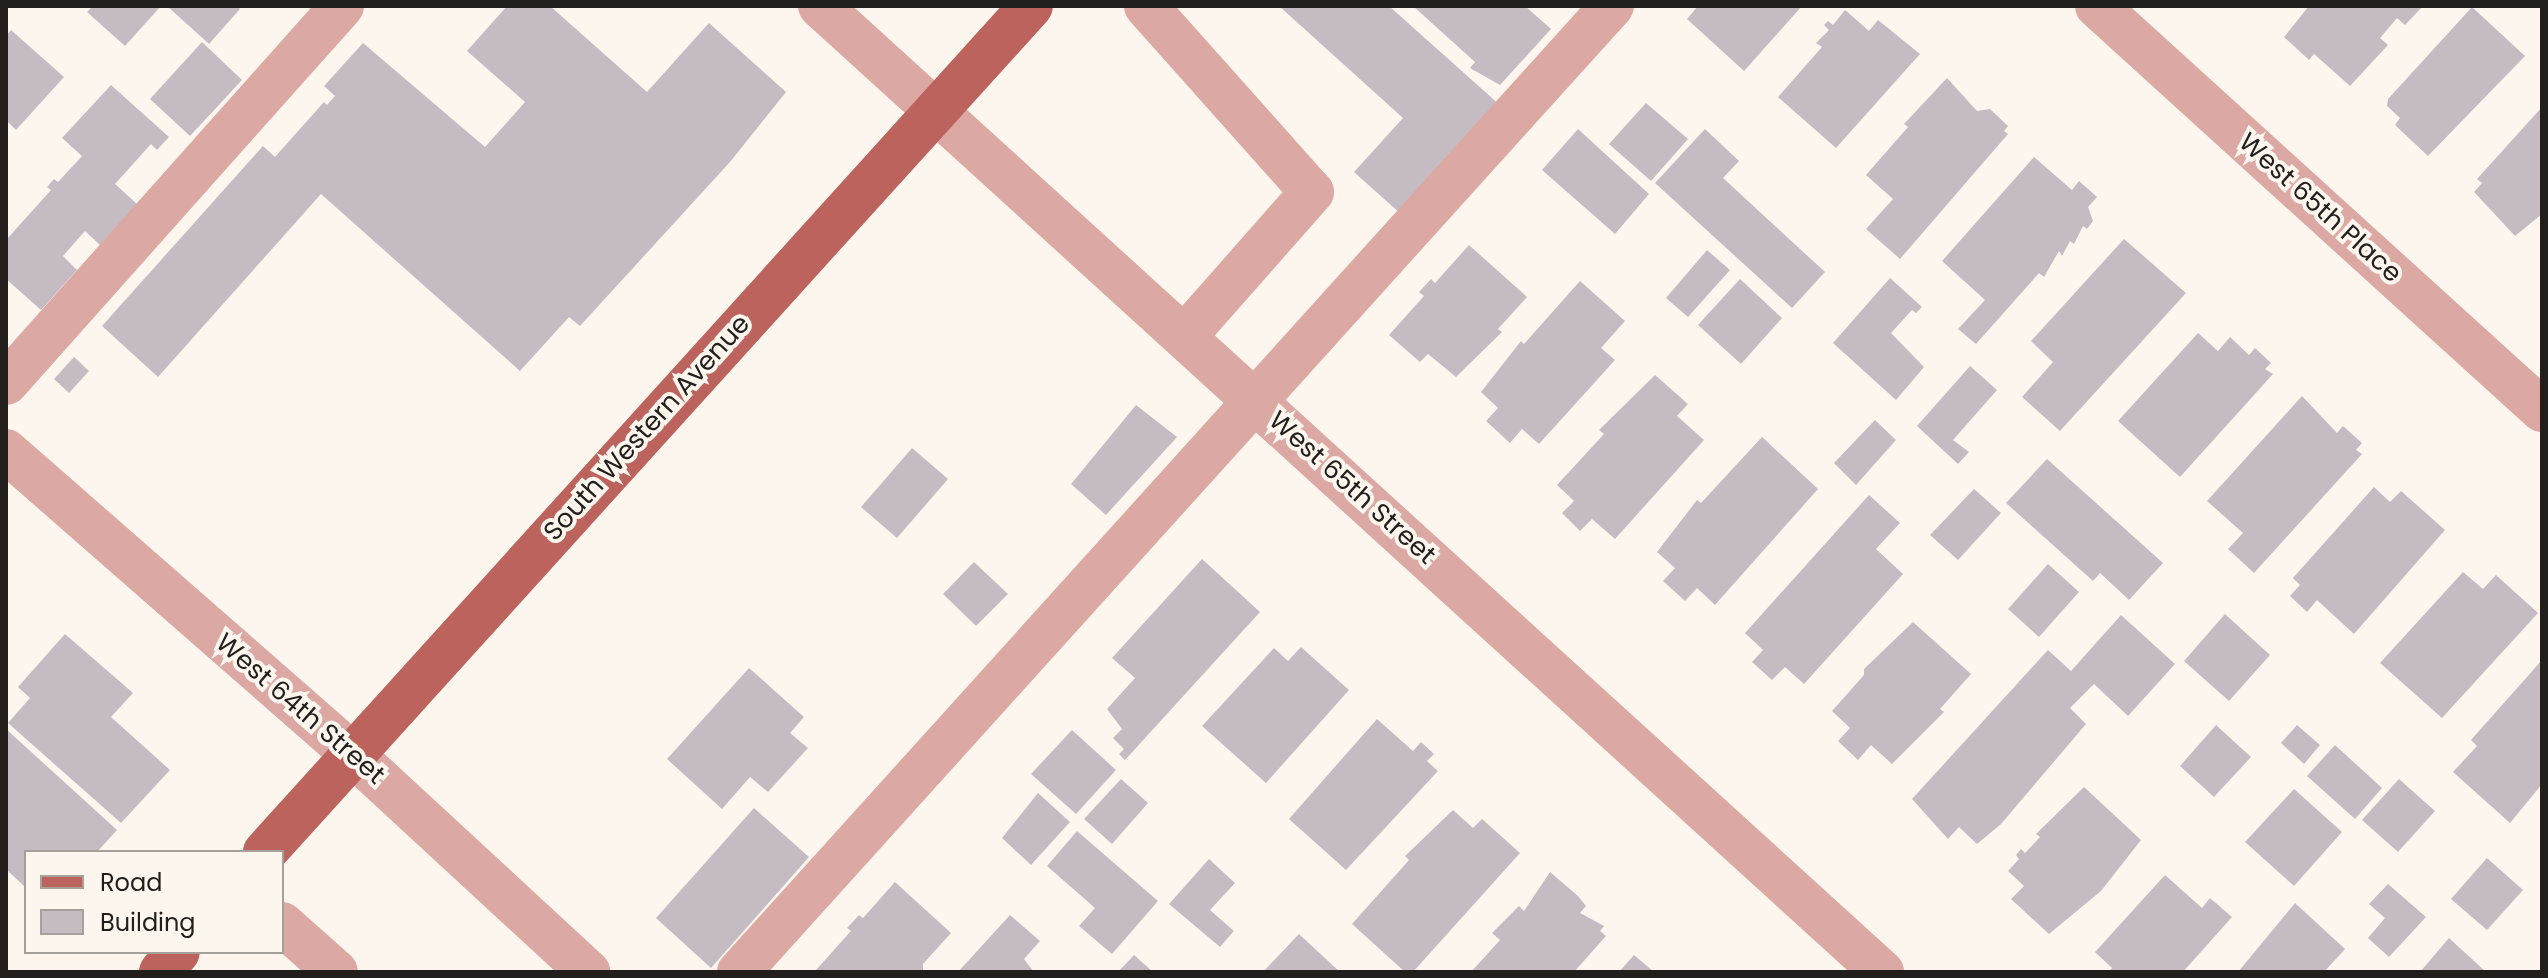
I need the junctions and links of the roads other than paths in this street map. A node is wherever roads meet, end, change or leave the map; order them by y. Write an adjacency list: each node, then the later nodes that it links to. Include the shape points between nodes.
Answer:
1 (342, 6): 9 (street)
2 (820, 6): 7 (street, West 65th Street)
3 (1031, 6): 7 (main road, South Western Avenue)
4 (1146, 6): 8 (street, via 1312,192)
5 (1612, 6): 10 (street)
6 (2097, 6): 11 (street, West 65th Place)
7 (937, 110): 8 (street, West 65th Street); 13 (main road, South Western Avenue)
8 (1185, 336): 10 (street, West 65th Street)
9 (6, 383)
10 (1258, 402): 20 (street); 21 (street, West 65th Street)
11 (2542, 410)
12 (6, 451): 13 (street, West 64th Street)
13 (351, 753): 14 (main road, South Western Avenue); 19 (street, West 64th Street)
14 (267, 850)
15 (284, 926): 18 (street)
16 (176, 954): 17 (main road)
17 (161, 972)
18 (336, 972)
19 (588, 972)
20 (739, 972)
21 (1882, 972)

